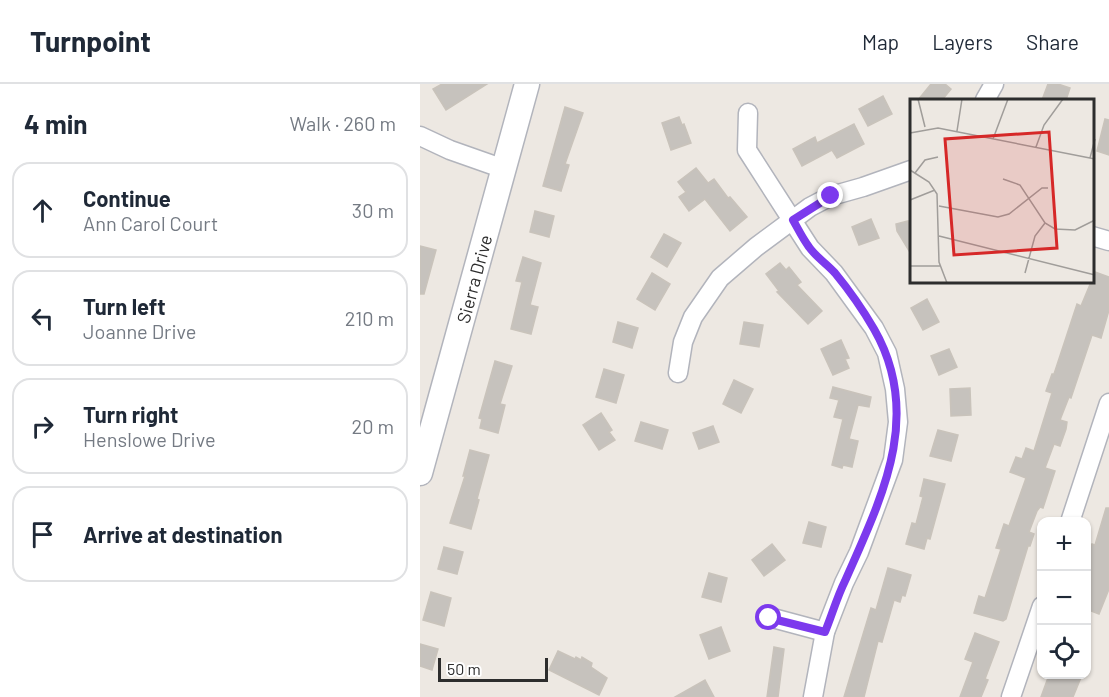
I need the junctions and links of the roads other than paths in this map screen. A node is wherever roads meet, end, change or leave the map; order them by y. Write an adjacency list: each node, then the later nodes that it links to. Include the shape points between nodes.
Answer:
1 (527, 84): 6 (street, Sierra Drive)
2 (994, 84): 3 (street)
3 (986, 99)
4 (748, 113): 8 (street, via 747,150)
5 (420, 136): 6 (street)
6 (504, 169): 13 (street, Sierra Drive)
7 (910, 170): 8 (street, via 831,196)
8 (793, 220): 11 (street, via 720,278 693,317 683,342); 18 (street, via 810,248 853,297 887,353 898,422 893,460)
9 (1094, 237): 10 (street)
10 (1109, 241)
11 (678, 373)
12 (1109, 403): 15 (street)
13 (428, 410): 14 (street, Sierra Drive)
14 (420, 473)
15 (1072, 517)
16 (769, 618): 18 (street)
17 (1037, 618): 20 (street)
18 (825, 632): 19 (street)
19 (813, 697)
20 (1011, 697)

